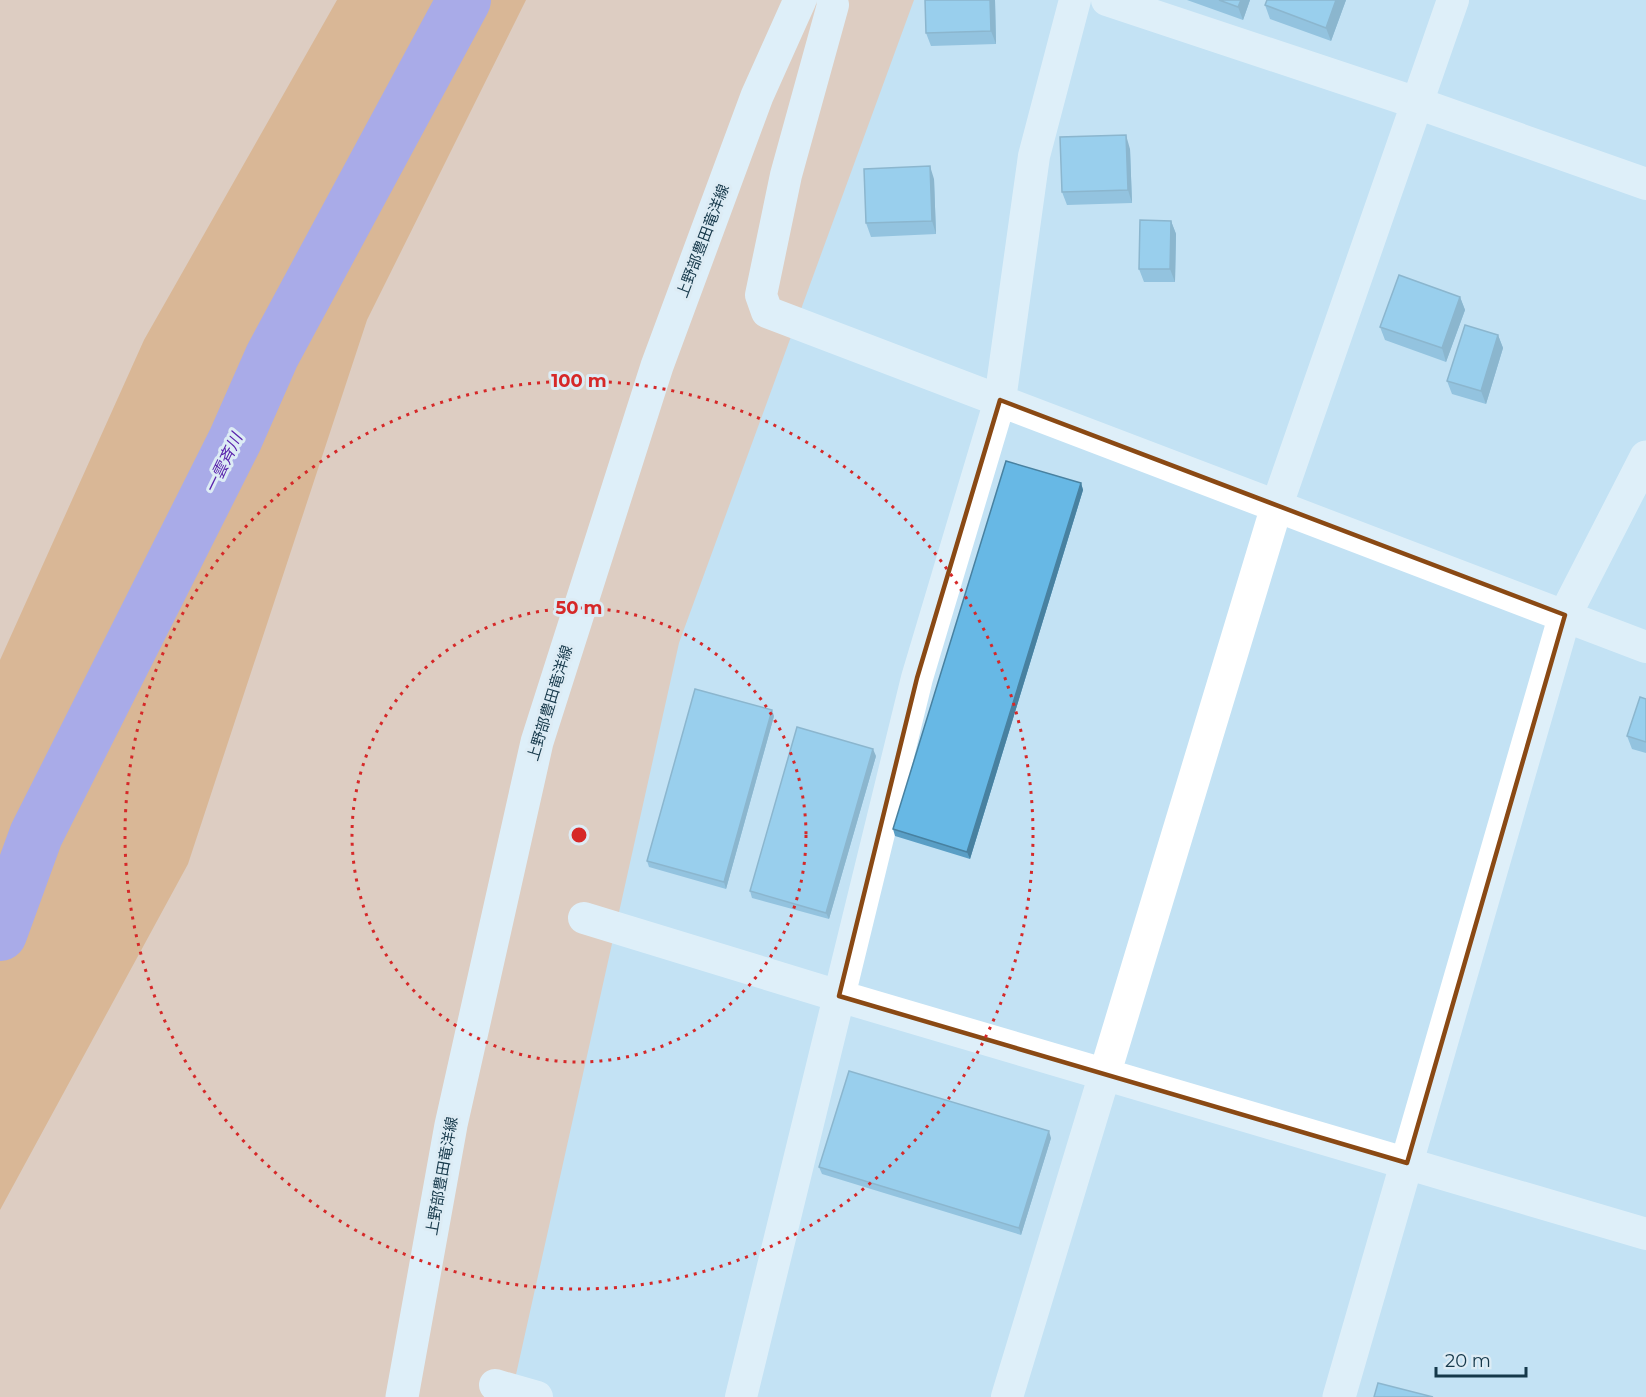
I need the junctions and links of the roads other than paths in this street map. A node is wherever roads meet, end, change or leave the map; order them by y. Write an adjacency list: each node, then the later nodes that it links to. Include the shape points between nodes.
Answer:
1 (801, 0): 19 (main road, 上野部豊田竜洋線, via 758,96 657,366 537,742 451,1125)
2 (832, 0): 8 (street, via 786,175 761,295 767,312)
3 (1075, 0): 8 (street, via 1034,156)
4 (1107, 0): 6 (street)
5 (1453, 0): 6 (street)
6 (1417, 103): 7 (street); 10 (street)
7 (1646, 184)
8 (1000, 400): 10 (street); 14 (street, via 917,678)
9 (1646, 457): 11 (main road)
10 (1277, 506): 11 (street); 15 (street)
11 (1565, 615): 12 (street); 16 (main road)
12 (1646, 647)
13 (584, 918): 14 (street)
14 (839, 996): 15 (street); 21 (street)
15 (1105, 1075): 16 (street); 22 (street)
16 (1407, 1163): 17 (street); 23 (main road)
17 (1646, 1234)
18 (495, 1385): 20 (street)
19 (402, 1397)
20 (537, 1397)
21 (741, 1397)
22 (1007, 1397)
23 (1339, 1397)

